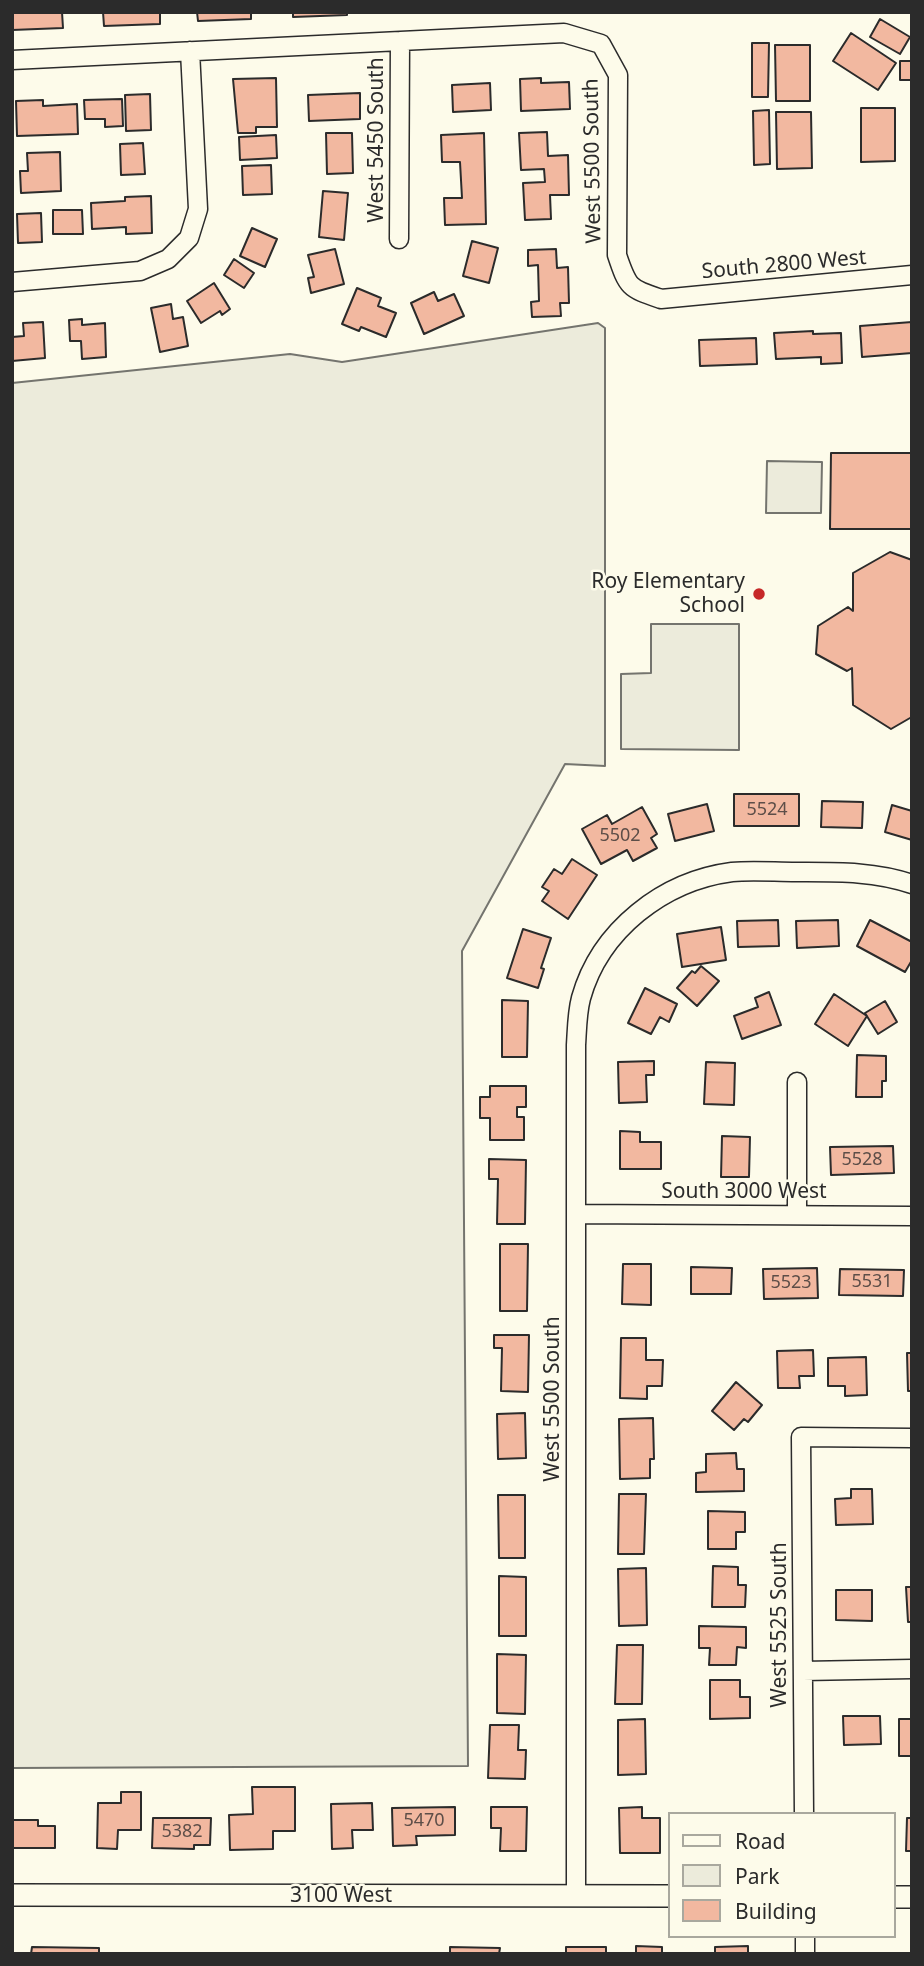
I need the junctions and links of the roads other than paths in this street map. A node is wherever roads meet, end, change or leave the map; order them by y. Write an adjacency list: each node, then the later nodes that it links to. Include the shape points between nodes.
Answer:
1 (400, 41): 2 (street); 4 (street, West 5450 South); 7 (street, West 5500 South, via 564,33 601,44 618,75 617,254 634,290)
2 (190, 51): 3 (street); 6 (street, via 198,209 189,238 169,260 140,271)
3 (12, 60)
4 (399, 239)
5 (912, 275): 7 (street, South 2800 West)
6 (12, 282)
7 (662, 299)
8 (912, 884): 10 (street, West 5500 South, via 858,872 733,872 691,881 661,895 631,918 598,956 581,999 576,1045)
9 (797, 1082): 11 (street)
10 (576, 1214): 11 (street, South 3000 West); 18 (street, West 5500 South)
11 (797, 1215): 12 (street, South 3000 West)
12 (912, 1216)
13 (912, 1438): 15 (street, West 5525 South, via 801,1437)
14 (912, 1669): 15 (street)
15 (803, 1671): 16 (street, West 5525 South)
16 (804, 1812)
17 (12, 1895): 18 (street, 3100 West)
18 (576, 1896): 19 (street, 3100 West)
19 (668, 1896)

